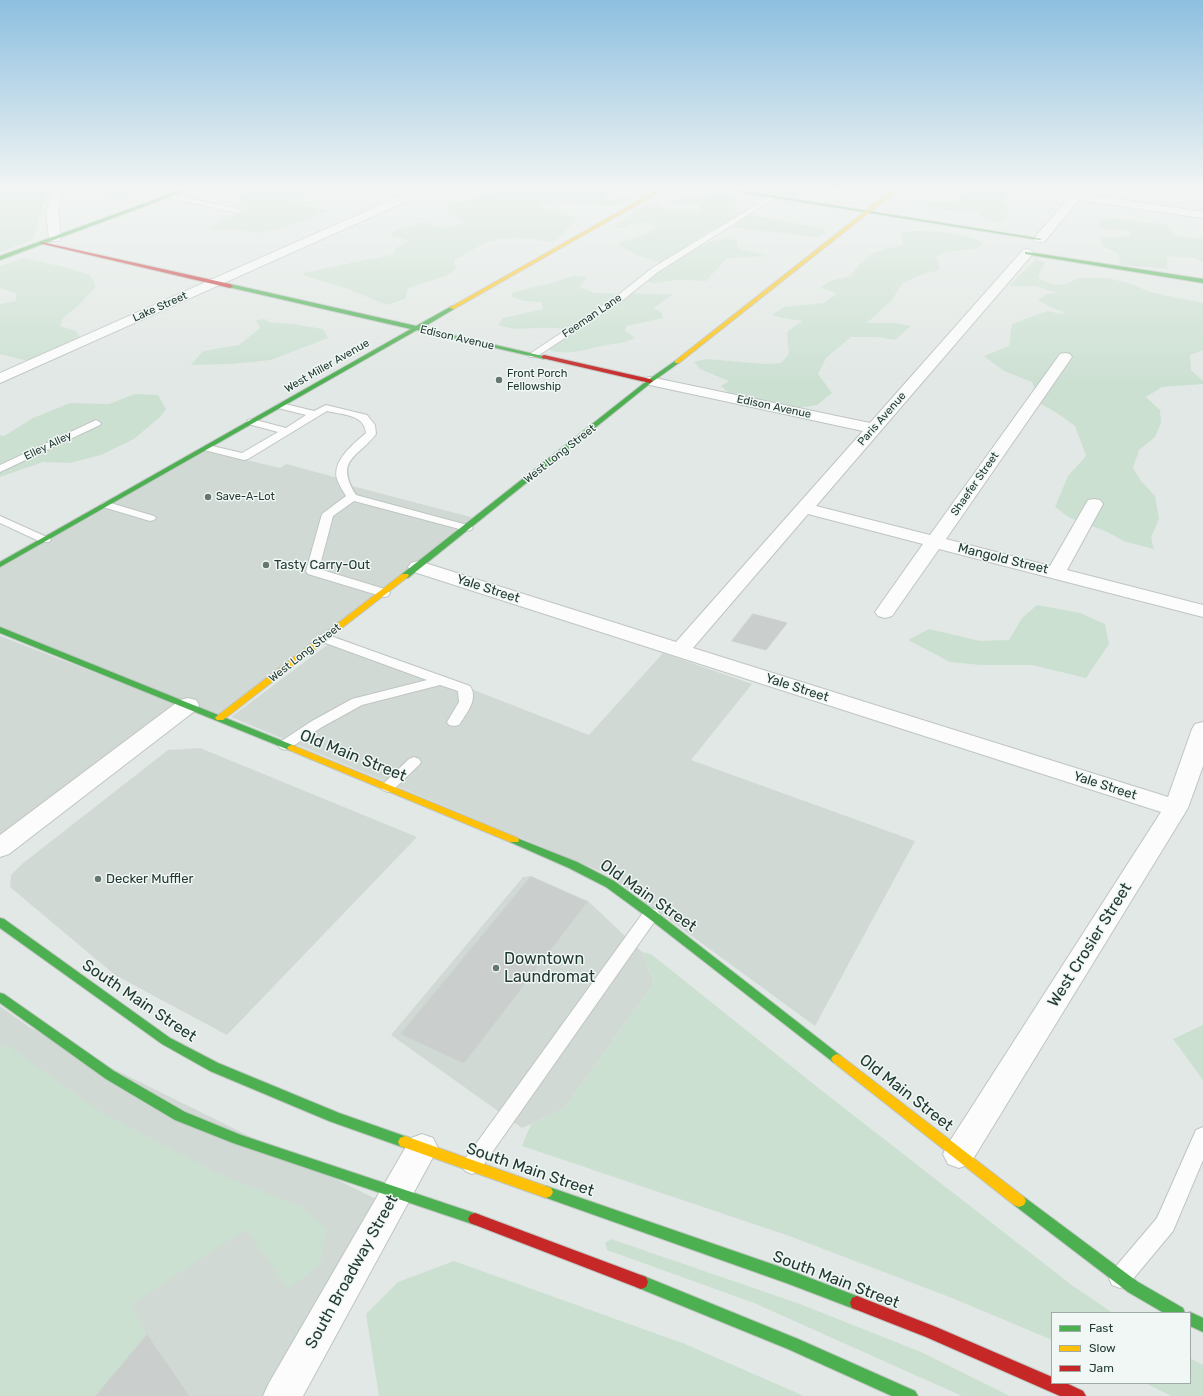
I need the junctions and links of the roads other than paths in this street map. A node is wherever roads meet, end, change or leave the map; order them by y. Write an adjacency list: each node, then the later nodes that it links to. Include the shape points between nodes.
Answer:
1 (17, 252): 8 (main road)
2 (84, 252): 10 (main road, Edison Avenue)
3 (283, 252): 10 (street, Lake Street)
4 (552, 252): 11 (main road, West Miller Avenue)
5 (684, 252): 12 (lane, Feeman Lane)
6 (816, 252): 15 (main road, West Long Street)
7 (1027, 253): 9 (main road); 20 (street, Paris Avenue)
8 (0, 258)
9 (1203, 281)
10 (216, 282): 11 (main road, Edison Avenue); 14 (street, Lake Street)
11 (418, 329): 12 (main road, Edison Avenue); 16 (main road, West Miller Avenue)
12 (533, 355): 15 (main road, Edison Avenue)
13 (1064, 357): 32 (street, Shaefer Street)
14 (0, 379)
15 (650, 381): 20 (street, Edison Avenue); 30 (main road, West Long Street)
16 (281, 406): 17 (lane); 18 (main road, West Miller Avenue)
17 (315, 414): 21 (lane); 24 (lane, via 326,408 364,417 370,425 372,434 356,448 342,467 342,478)
18 (252, 422): 21 (lane); 22 (main road, West Miller Avenue)
19 (96, 423): 23 (lane, Elley Alley)
20 (873, 428): 27 (street, Paris Avenue)
21 (287, 431): 22 (lane, via 244,457)
22 (208, 448): 26 (main road, West Miller Avenue)
23 (0, 469)
24 (352, 496): 30 (lane); 36 (lane, via 328,514 312,570)
25 (1094, 504): 35 (street)
26 (107, 505): 28 (lane); 31 (main road, West Miller Avenue)
27 (804, 508): 32 (street, Mangold Street); 41 (street, Paris Avenue)
28 (150, 518)
29 (0, 519): 31 (lane)
30 (467, 528): 34 (main road, West Long Street)
31 (45, 540): 33 (main road, West Miller Avenue)
32 (934, 541): 35 (street, Mangold Street); 38 (street, Shaefer Street)
33 (0, 565)
34 (418, 567): 36 (main road, West Long Street); 41 (street, Yale Street)
35 (1056, 572): 37 (street, Mangold Street)
36 (384, 593): 40 (main road, West Long Street)
37 (1203, 611)
38 (885, 612)
39 (0, 630): 43 (main road, Old Main Street)
40 (325, 638): 42 (lane); 44 (main road, West Long Street)
41 (679, 651): 50 (street, Yale Street)
42 (442, 680): 45 (lane, via 465,689 466,702); 47 (lane, via 357,702)
43 (188, 705): 44 (main road, Old Main Street); 51 (street)
44 (220, 718): 47 (main road, Old Main Street)
45 (454, 722)
46 (1203, 728): 50 (street, West Crosier Street)
47 (285, 745): 49 (main road, Old Main Street)
48 (414, 762): 49 (lane)
49 (388, 787): 52 (main road, Old Main Street, via 585,871 610,884)
50 (1176, 808): 57 (street, West Crosier Street)
51 (0, 848)
52 (651, 914): 57 (main road, Old Main Street); 58 (lane)
53 (0, 922): 56 (main road, South Main Street, via 166,1041 214,1067 334,1117)
54 (0, 997): 59 (main road, via 99,1068 181,1116 220,1132)
55 (1203, 1136): 60 (lane, via 1164,1224)
56 (422, 1148): 58 (main road, South Main Street); 59 (street, South Broadway Street)
57 (959, 1154): 60 (main road, Old Main Street)
58 (472, 1165): 66 (main road, South Main Street, via 789,1277 931,1332)
59 (397, 1192): 64 (street, South Broadway Street); 65 (main road, via 626,1276 752,1326)
60 (1120, 1278): 61 (main road, Old Main Street)
61 (1176, 1312)
62 (1191, 1319): 63 (main road)
63 (1203, 1325)
64 (282, 1396)
65 (910, 1396)
66 (1078, 1396)

